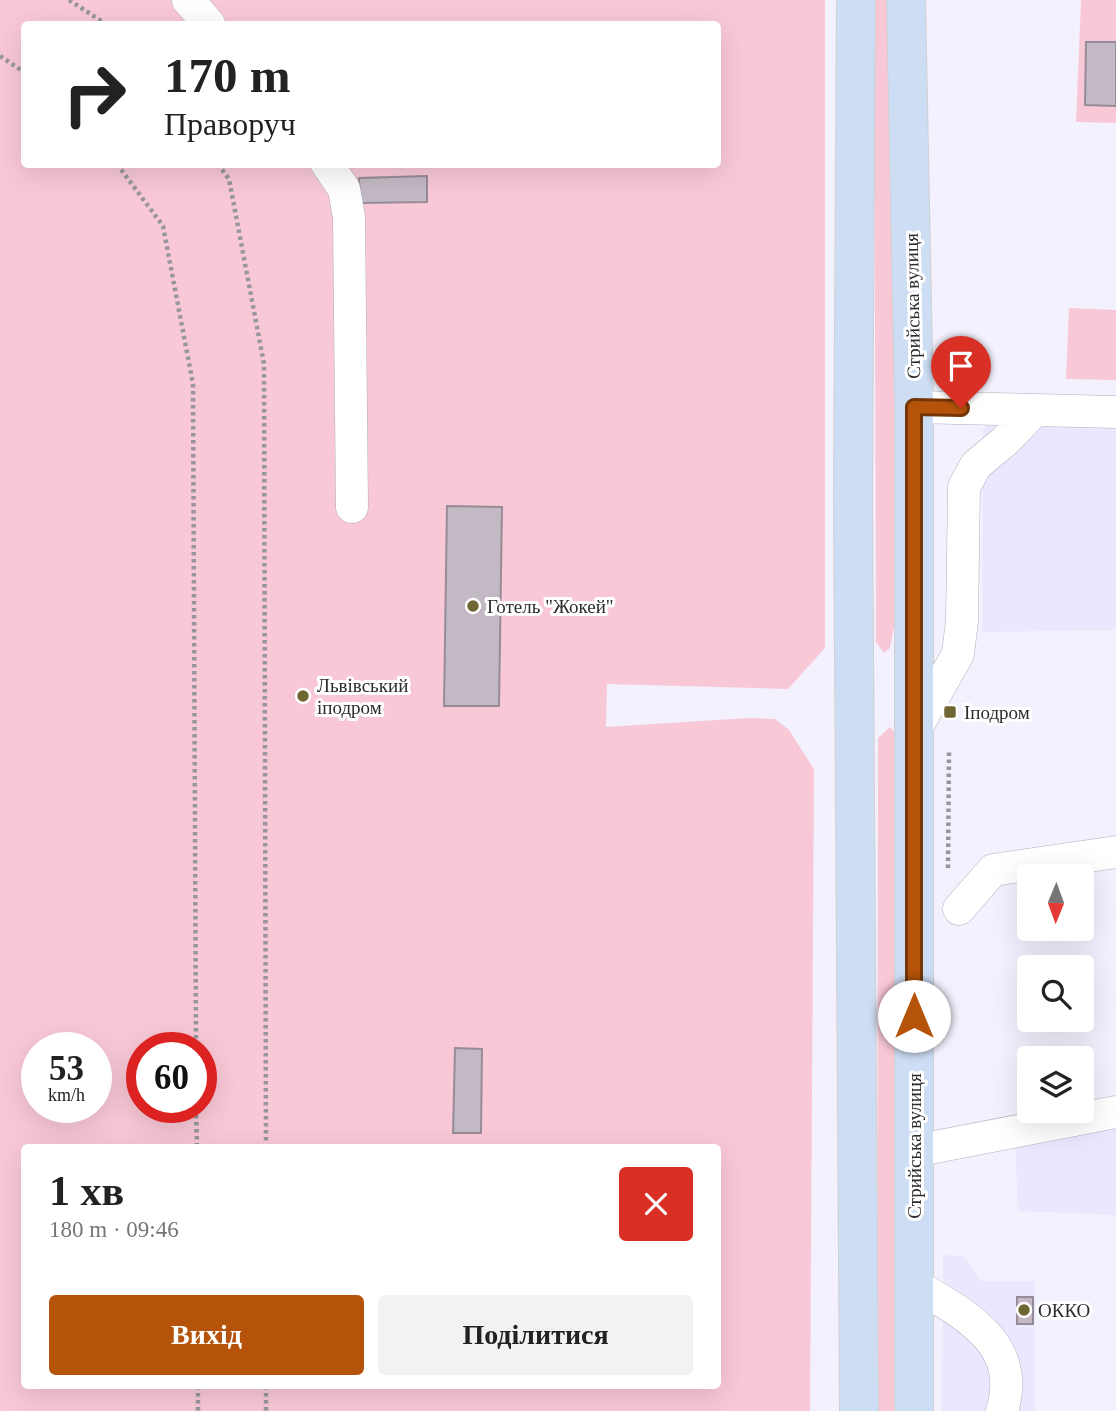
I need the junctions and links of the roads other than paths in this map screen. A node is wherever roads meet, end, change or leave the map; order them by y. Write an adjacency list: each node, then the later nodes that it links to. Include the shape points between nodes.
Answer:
1 (188, 0): 4 (lane)
2 (856, 0): 16 (main road, via 853,497)
3 (906, 0): 6 (main road, Стрийська вулиця)
4 (206, 21)
5 (330, 168): 9 (lane, via 344,189 349,218)
6 (914, 407): 7 (lane); 10 (main road, Стрийська вулиця)
7 (1035, 410): 8 (lane); 10 (lane, via 976,465 964,487 958,654)
8 (1116, 412)
9 (352, 507)
10 (914, 732): 14 (main road, Стрийська вулиця)
11 (1116, 852): 12 (lane, via 993,870)
12 (959, 909)
13 (1116, 1112): 14 (lane)
14 (915, 1151): 15 (main road, Стрийська вулиця)
15 (914, 1284): 17 (main road, Стрийська вулиця); 18 (lane, via 976,1323 992,1340 1006,1377)
16 (859, 1411)
17 (914, 1411)
18 (1002, 1411)

